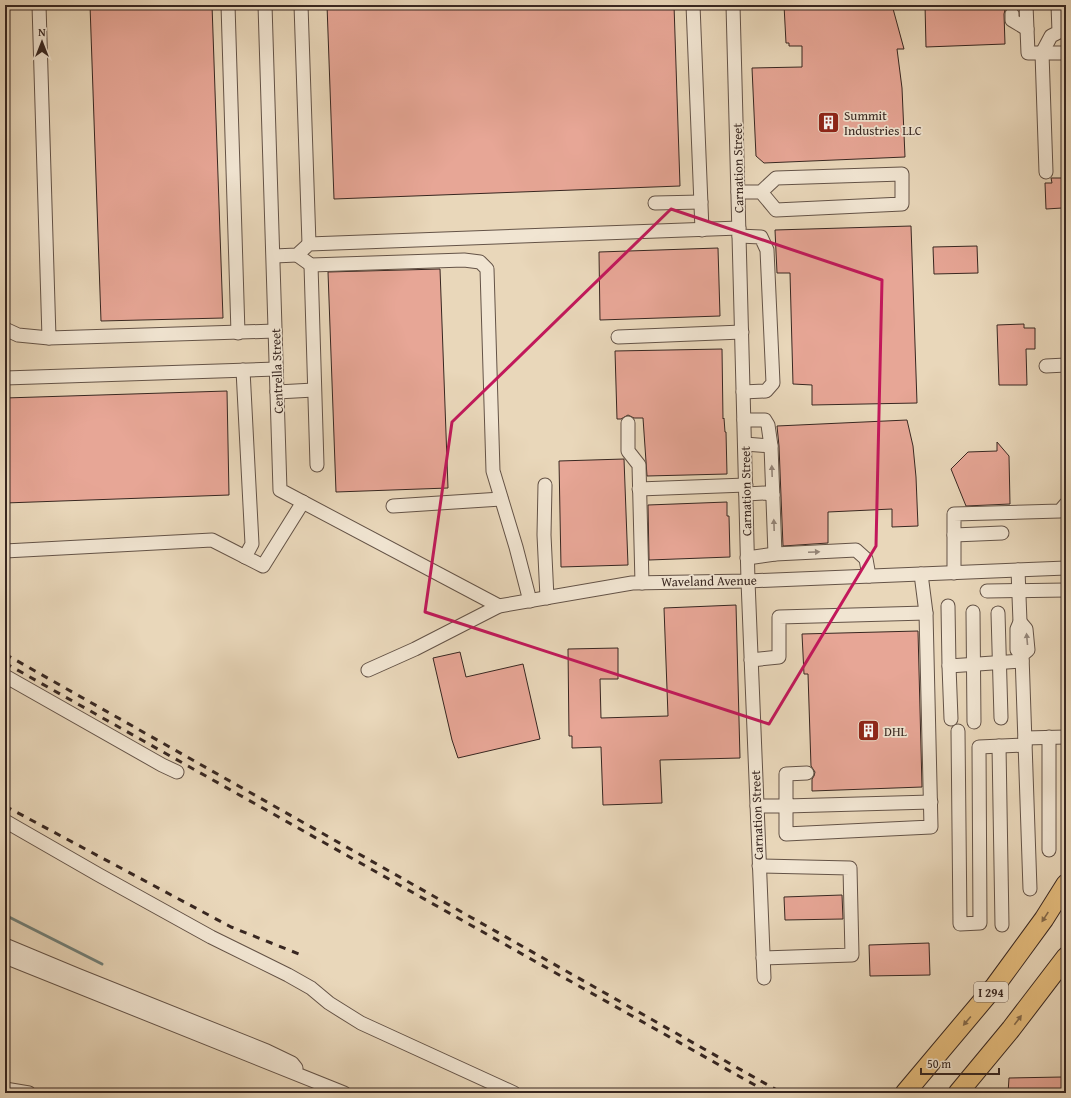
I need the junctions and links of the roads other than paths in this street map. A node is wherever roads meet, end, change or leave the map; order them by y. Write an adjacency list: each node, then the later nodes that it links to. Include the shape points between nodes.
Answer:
1 (38, 5): 29 (street)
2 (228, 5): 27 (street)
3 (265, 5): 22 (street, Centrella Street)
4 (301, 5): 20 (street)
5 (693, 5): 16 (street)
6 (734, 5): 14 (street, Carnation Street)
7 (1026, 5): 10 (street)
8 (1058, 5): 11 (street, via 1059,32 1051,36)
9 (1012, 14): 10 (street, via 1012,20)
10 (1027, 29): 11 (street, via 1028,53)
11 (1042, 53): 12 (street); 13 (street)
12 (1066, 53)
13 (1046, 172)
14 (738, 192): 15 (street); 19 (street, Carnation Street)
15 (761, 192): 15 (street, via 776,210 902,204 902,174 776,178)
16 (701, 202): 17 (street); 18 (street)
17 (655, 203)
18 (702, 230): 19 (street); 20 (street)
19 (739, 232): 26 (street, Carnation Street); 37 (street, via 760,237 766,250 773,384 766,391)
20 (309, 244): 21 (street)
21 (297, 255): 22 (street); 23 (street)
22 (274, 256): 25 (street, Centrella Street)
23 (311, 265): 35 (street); 47 (street, via 464,260 480,262 487,269 493,471)
24 (5, 329): 29 (street, via 18,335)
25 (275, 331): 27 (street); 32 (street, Centrella Street)
26 (742, 332): 28 (street); 37 (street, Carnation Street)
27 (238, 333): 29 (street)
28 (618, 337)
29 (49, 338)
30 (1066, 365): 31 (street)
31 (1046, 366)
32 (276, 369): 33 (street); 36 (street, Centrella Street)
33 (243, 370): 34 (street); 55 (street, via 252,544)
34 (5, 378)
35 (314, 390): 36 (street); 42 (street)
36 (277, 392): 48 (street, Centrella Street, via 280,490)
37 (743, 392): 38 (street, Carnation Street)
38 (744, 420): 40 (street, Carnation Street); 41 (street, via 765,420)
39 (628, 423): 44 (street, via 628,451 639,465)
40 (744, 444): 41 (street); 45 (street, Carnation Street)
41 (771, 446): 46 (street, one-way to 41)
42 (317, 465)
43 (545, 485): 67 (street)
44 (639, 489): 45 (street); 63 (street)
45 (746, 490): 46 (street); 56 (street, Carnation Street)
46 (773, 495): 54 (street, one-way to 46)
47 (501, 499): 50 (street); 68 (street)
48 (303, 502): 55 (street, via 263,566); 69 (street, Centrella Street)
49 (1066, 504): 52 (street, via 1060,511 954,514)
50 (393, 506)
51 (1002, 533): 52 (street)
52 (954, 535): 59 (street)
53 (5, 551): 55 (street, via 212,540)
54 (775, 554): 56 (street); 61 (street, one-way to 61, via 856,550 866,559)
55 (245, 557)
56 (747, 558): 62 (street, Carnation Street)
57 (1066, 568): 58 (street, Waveland Avenue)
58 (1018, 570): 59 (street, Waveland Avenue); 64 (street)
59 (954, 573): 60 (street, Waveland Avenue)
60 (920, 574): 61 (street, Waveland Avenue); 72 (street)
61 (869, 576): 62 (street, Waveland Avenue)
62 (748, 580): 63 (street, Waveland Avenue); 75 (street, Carnation Street)
63 (642, 583): 67 (street, Waveland Avenue)
64 (1019, 590): 65 (street); 66 (street); 74 (street, via 1020,622 1026,629 1028,650)
65 (1066, 590)
66 (987, 591)
67 (547, 598): 68 (street, Waveland Avenue)
68 (530, 601): 69 (street, Waveland Avenue)
69 (499, 606): 79 (street, Waveland Avenue)
70 (948, 606): 78 (street)
71 (973, 612): 77 (street)
72 (926, 613): 75 (street, via 779,617 779,657); 91 (street)
73 (998, 613): 76 (street)
74 (1022, 658): 76 (street); 87 (street)
75 (751, 660): 92 (street, Carnation Street)
76 (1000, 663): 77 (street); 81 (street)
77 (974, 664): 78 (street); 83 (street)
78 (949, 666): 82 (street)
79 (368, 670)
80 (5, 676): 89 (street)
81 (1001, 718)
82 (952, 719)
83 (974, 722)
84 (958, 731): 88 (street, via 960,924 980,923 978,747)
85 (1049, 737): 86 (street); 87 (street); 95 (street)
86 (1066, 737)
87 (1025, 741): 88 (street); 98 (street)
88 (999, 746): 99 (street)
89 (177, 772)
90 (807, 773): 93 (street, via 786,774)
91 (931, 802): 93 (street); 93 (street, via 931,827 786,834)
92 (757, 806): 93 (street); 96 (street, Carnation Street)
93 (786, 806)
94 (5, 821): 109 (street, via 211,937 311,988 362,1023)
95 (1049, 850)
96 (760, 866): 103 (street, Carnation Street); 103 (street, via 850,868 852,955)
97 (1066, 884): 110 (highway, I 294, one-way to 110, via 995,986)
98 (1030, 889)
99 (1002, 925)
100 (5, 945): 105 (street, via 267,1051 292,1064)
101 (5, 957): 105 (street)
102 (1066, 957): 111 (highway, I 294, one-way to 102)
103 (763, 958): 104 (street, Carnation Street)
104 (764, 978)
105 (303, 1077): 108 (street)
106 (5, 1089): 107 (street)
107 (29, 1093)
108 (344, 1093)
109 (514, 1093)
110 (906, 1093)
111 (958, 1093)

